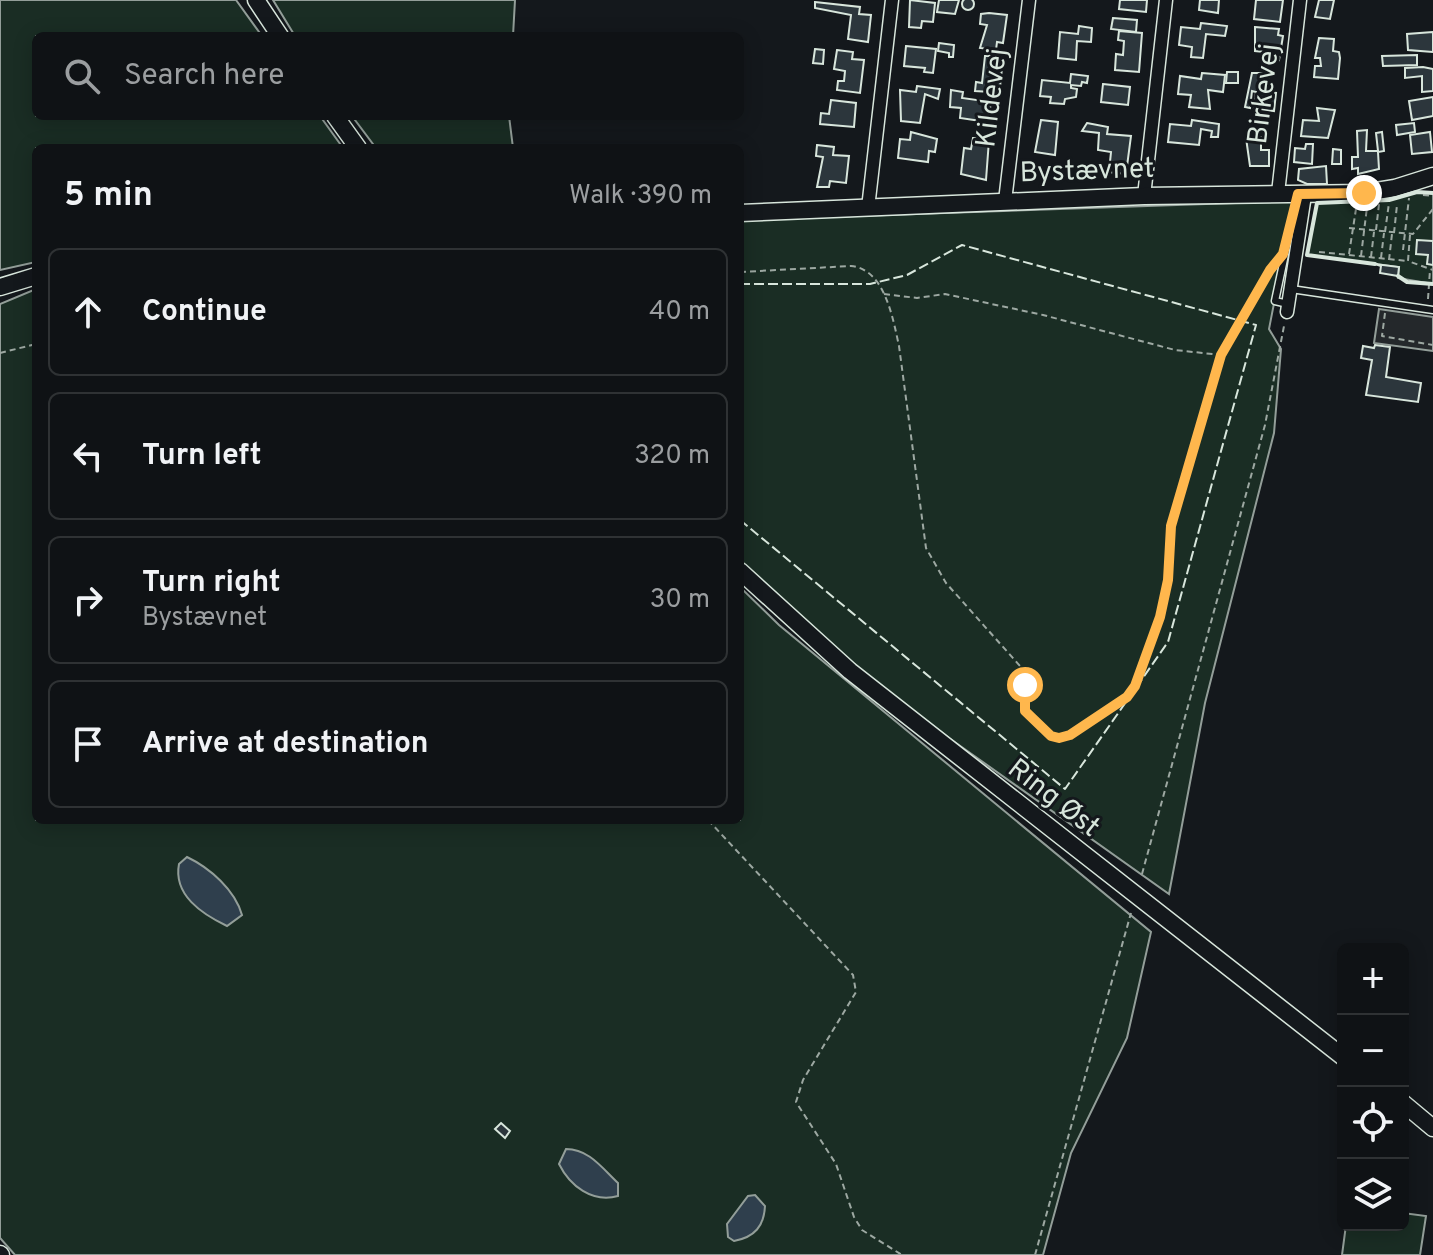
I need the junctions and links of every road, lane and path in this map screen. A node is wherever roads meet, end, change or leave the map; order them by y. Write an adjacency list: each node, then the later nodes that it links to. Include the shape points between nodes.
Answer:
1 (256, 0): 6 (main road)
2 (892, 0): 20 (street)
3 (1029, 0): 15 (street, Kildevej)
4 (1166, 0): 12 (street)
5 (1300, 0): 10 (street, Birkevej)
6 (277, 32)
7 (338, 120): 8 (main road)
8 (355, 144)
9 (1433, 176): 11 (main road, Bystævnet, via 1364,193)
10 (1278, 193): 11 (main road, Bystævnet); 12 (main road, Bystævnet)
11 (1302, 194): 32 (lane); 43 (street)
12 (1144, 196): 15 (main road, Bystævnet)
13 (1409, 197): 28 (path)
14 (1398, 199): 27 (path)
15 (1005, 201): 20 (main road, Bystævnet)
16 (1379, 202): 25 (path)
17 (1389, 202): 26 (path)
18 (1367, 203): 24 (path)
19 (1357, 204): 23 (path)
20 (868, 208): 22 (main road, Bystævnet)
21 (1433, 209): 29 (path)
22 (744, 213)
23 (1351, 228): 24 (path); 33 (path)
24 (1364, 230): 25 (path); 34 (path)
25 (1375, 231): 26 (path); 35 (path)
26 (1385, 232): 27 (path); 36 (path)
27 (1393, 233): 28 (path); 37 (path)
28 (1404, 233): 29 (path); 30 (path)
29 (1410, 234): 38 (path)
30 (1403, 250)
31 (1319, 252): 33 (path)
32 (1283, 254): 46 (lane, via 1275,301); 51 (path)
33 (1349, 256): 34 (path)
34 (1361, 257): 35 (path)
35 (1371, 258): 36 (path)
36 (1380, 260): 37 (path)
37 (1389, 261): 38 (path)
38 (1408, 261): 39 (path)
39 (1432, 270): 47 (path)
40 (744, 272): 44 (path, via 861,267 876,279)
41 (32, 277): 42 (main road)
42 (0, 287)
43 (1291, 289): 45 (lane); 46 (street)
44 (882, 294): 51 (path, via 945,294 1175,350); 51 (path, via 899,346 926,548 946,583 1020,666 1025,711 1059,738 1135,686 1160,617 1171,526)
45 (1386, 303): 47 (lane); 49 (path, via 1382,336)
46 (1288, 308): 54 (path, via 1265,425)
47 (1430, 309)
48 (32, 345): 50 (path)
49 (1433, 345)
50 (0, 353)
51 (1221, 355)
52 (744, 575): 56 (main road, Ring Øst, via 850,671)
53 (712, 824): 59 (path, via 853,975 856,992 803,1080 796,1102 836,1164 862,1230)
54 (1142, 874)
55 (1131, 913): 60 (path)
56 (1337, 1052)
57 (1409, 1108): 58 (main road)
58 (1433, 1128)
59 (902, 1255)
60 (1035, 1255)

